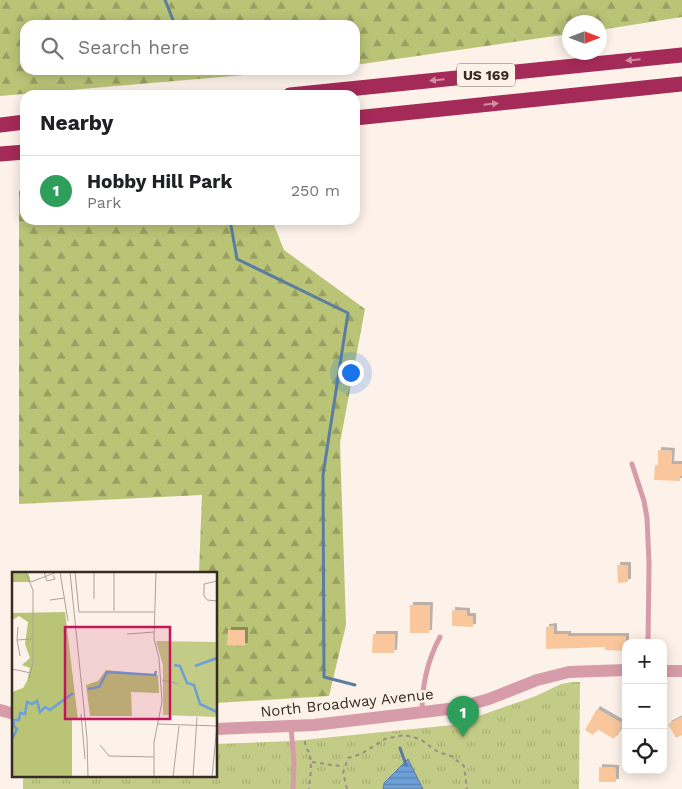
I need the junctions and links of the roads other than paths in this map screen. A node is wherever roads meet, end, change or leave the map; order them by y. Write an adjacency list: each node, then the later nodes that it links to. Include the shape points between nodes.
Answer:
1 (682, 55): 3 (highway, US 169, one-way to 3)
2 (682, 84): 4 (highway, US 169, one-way to 2)
3 (339, 90)
4 (360, 117)
5 (20, 123): 6 (highway)
6 (0, 125)
7 (20, 152): 8 (highway)
8 (0, 154)
9 (632, 464): 11 (lane, via 647,518)
10 (440, 637): 15 (lane, via 427,668)
11 (648, 639)
12 (622, 670): 15 (street, North Broadway Avenue, via 569,672 457,708)
13 (667, 671): 14 (street)
14 (682, 671)
15 (422, 712): 16 (street, North Broadway Avenue)
16 (291, 726): 17 (street, North Broadway Avenue); 18 (lane)
17 (218, 729)
18 (293, 789)

